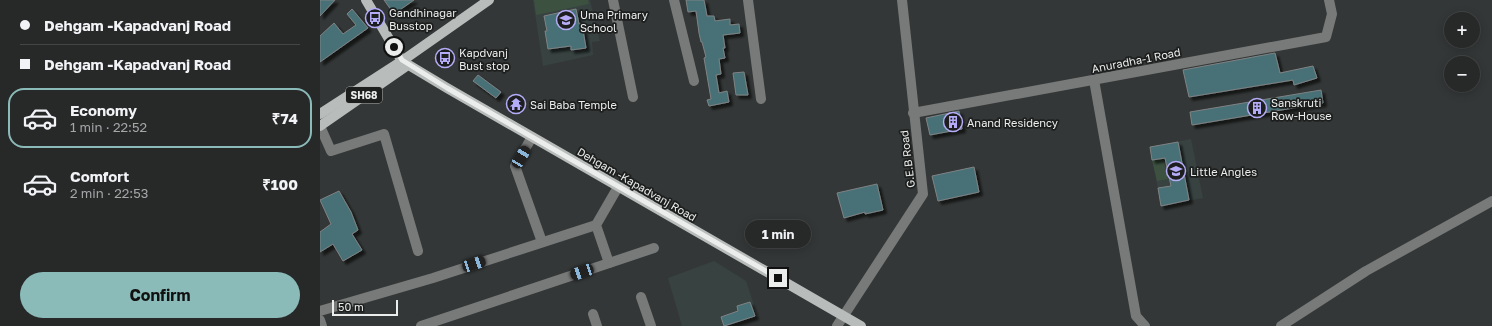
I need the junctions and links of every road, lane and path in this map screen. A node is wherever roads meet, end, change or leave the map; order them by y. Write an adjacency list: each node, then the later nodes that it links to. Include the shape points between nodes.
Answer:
1 (366, 0): 8 (main road)
2 (489, 0): 8 (main road, SH68)
3 (613, 0): 11 (street)
4 (674, 0): 10 (street)
5 (748, 0): 12 (street)
6 (902, 0): 13 (street, G.E.B Road)
7 (1329, 0): 9 (street, Anuradha-1 Road, via 1332,14 1326,36)
8 (405, 62): 14 (main road, SH68); 15 (main road, SH68); 16 (main road, Dehgam -Kapadvanj Road)
9 (1094, 80): 13 (street, Anuradha-1 Road); 35 (street, via 1136,316)
10 (694, 81)
11 (633, 97)
12 (760, 99)
13 (913, 113): 27 (street, G.E.B Road, via 923,194)
14 (320, 114)
15 (320, 126): 22 (street, via 330,151 384,134)
16 (532, 138): 17 (main road, Dehgam -Kapadvanj Road); 20 (street, via 515,166)
17 (618, 187): 19 (street); 27 (main road, Dehgam -Kapadvanj Road)
18 (1492, 201): 36 (street, via 1366,271)
19 (596, 225): 20 (street); 23 (street)
20 (542, 242): 25 (street, via 433,278)
21 (654, 248): 23 (street)
22 (418, 251)
23 (609, 263): 30 (street)
24 (641, 297): 32 (street)
25 (320, 311)
26 (592, 314): 31 (street)
27 (844, 316): 33 (street, G.E.B Road); 34 (main road, Dehgam -Kapadvanj Road)
28 (320, 320): 29 (street)
29 (322, 326)
30 (421, 326)
31 (596, 326)
32 (651, 326)
33 (837, 326)
34 (861, 326)
35 (1145, 326)
36 (1281, 326)

